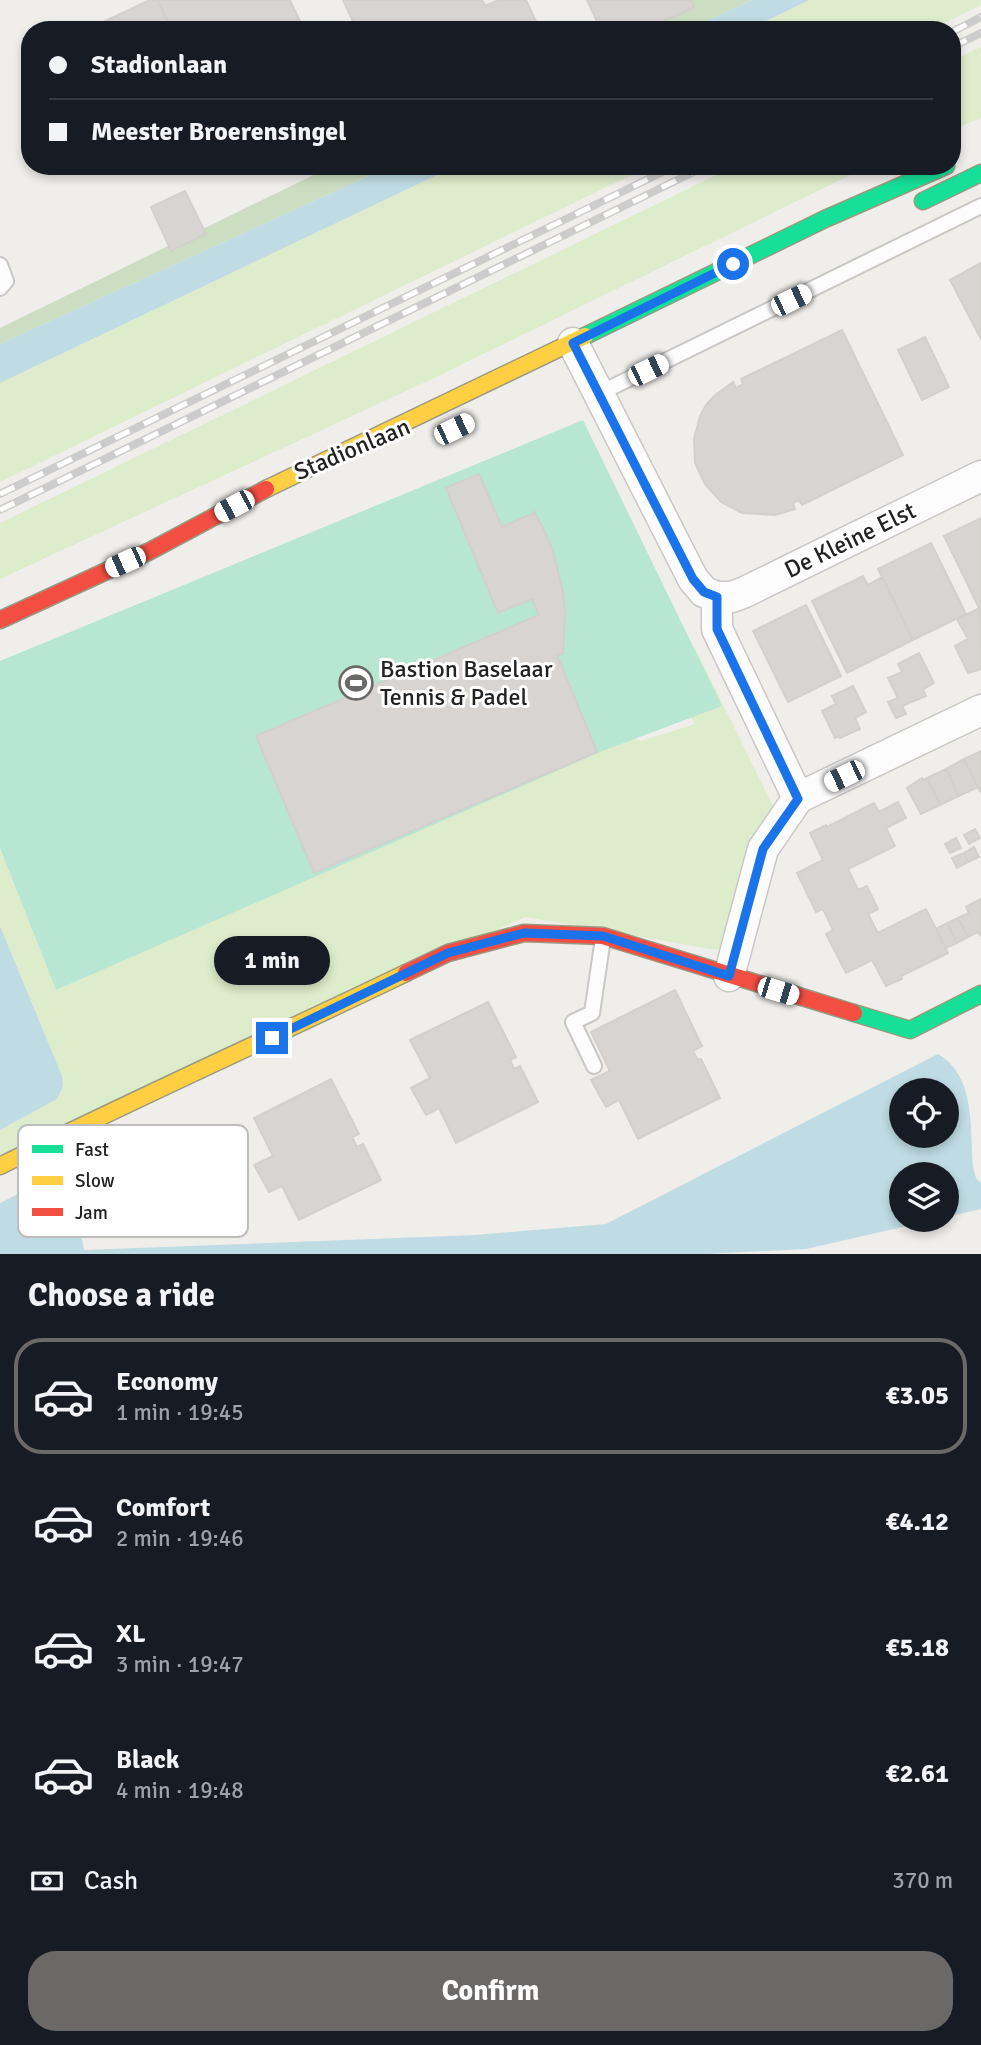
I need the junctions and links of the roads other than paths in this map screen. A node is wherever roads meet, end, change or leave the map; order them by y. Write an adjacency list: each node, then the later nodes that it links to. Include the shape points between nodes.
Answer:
1 (981, 173): 4 (main road)
2 (925, 175): 7 (main road, Stadionlaan, via 825,219)
3 (981, 206): 8 (lane)
4 (907, 209)
5 (0, 265): 6 (lane, via 6,281)
6 (0, 288)
7 (583, 360): 8 (street); 11 (main road, Stadionlaan, via 256,494)
8 (600, 393): 12 (street, via 693,579 704,592)
9 (981, 476): 12 (street, De Kleine Elst, via 745,592)
10 (252, 515): 11 (main road, Stadionlaan)
11 (150, 551): 13 (main road, Stadionlaan)
12 (717, 597): 15 (street, via 717,629)
13 (0, 620)
14 (981, 710): 15 (street)
15 (798, 799): 17 (street, via 763,849)
16 (603, 936): 17 (main road); 19 (lane, via 592,1013 573,1022); 20 (main road, via 524,933 448,953)
17 (729, 976): 18 (main road, via 910,1030)
18 (981, 994)
19 (594, 1066)
20 (82, 1125)
21 (18, 1157): 22 (main road)
22 (0, 1166)

